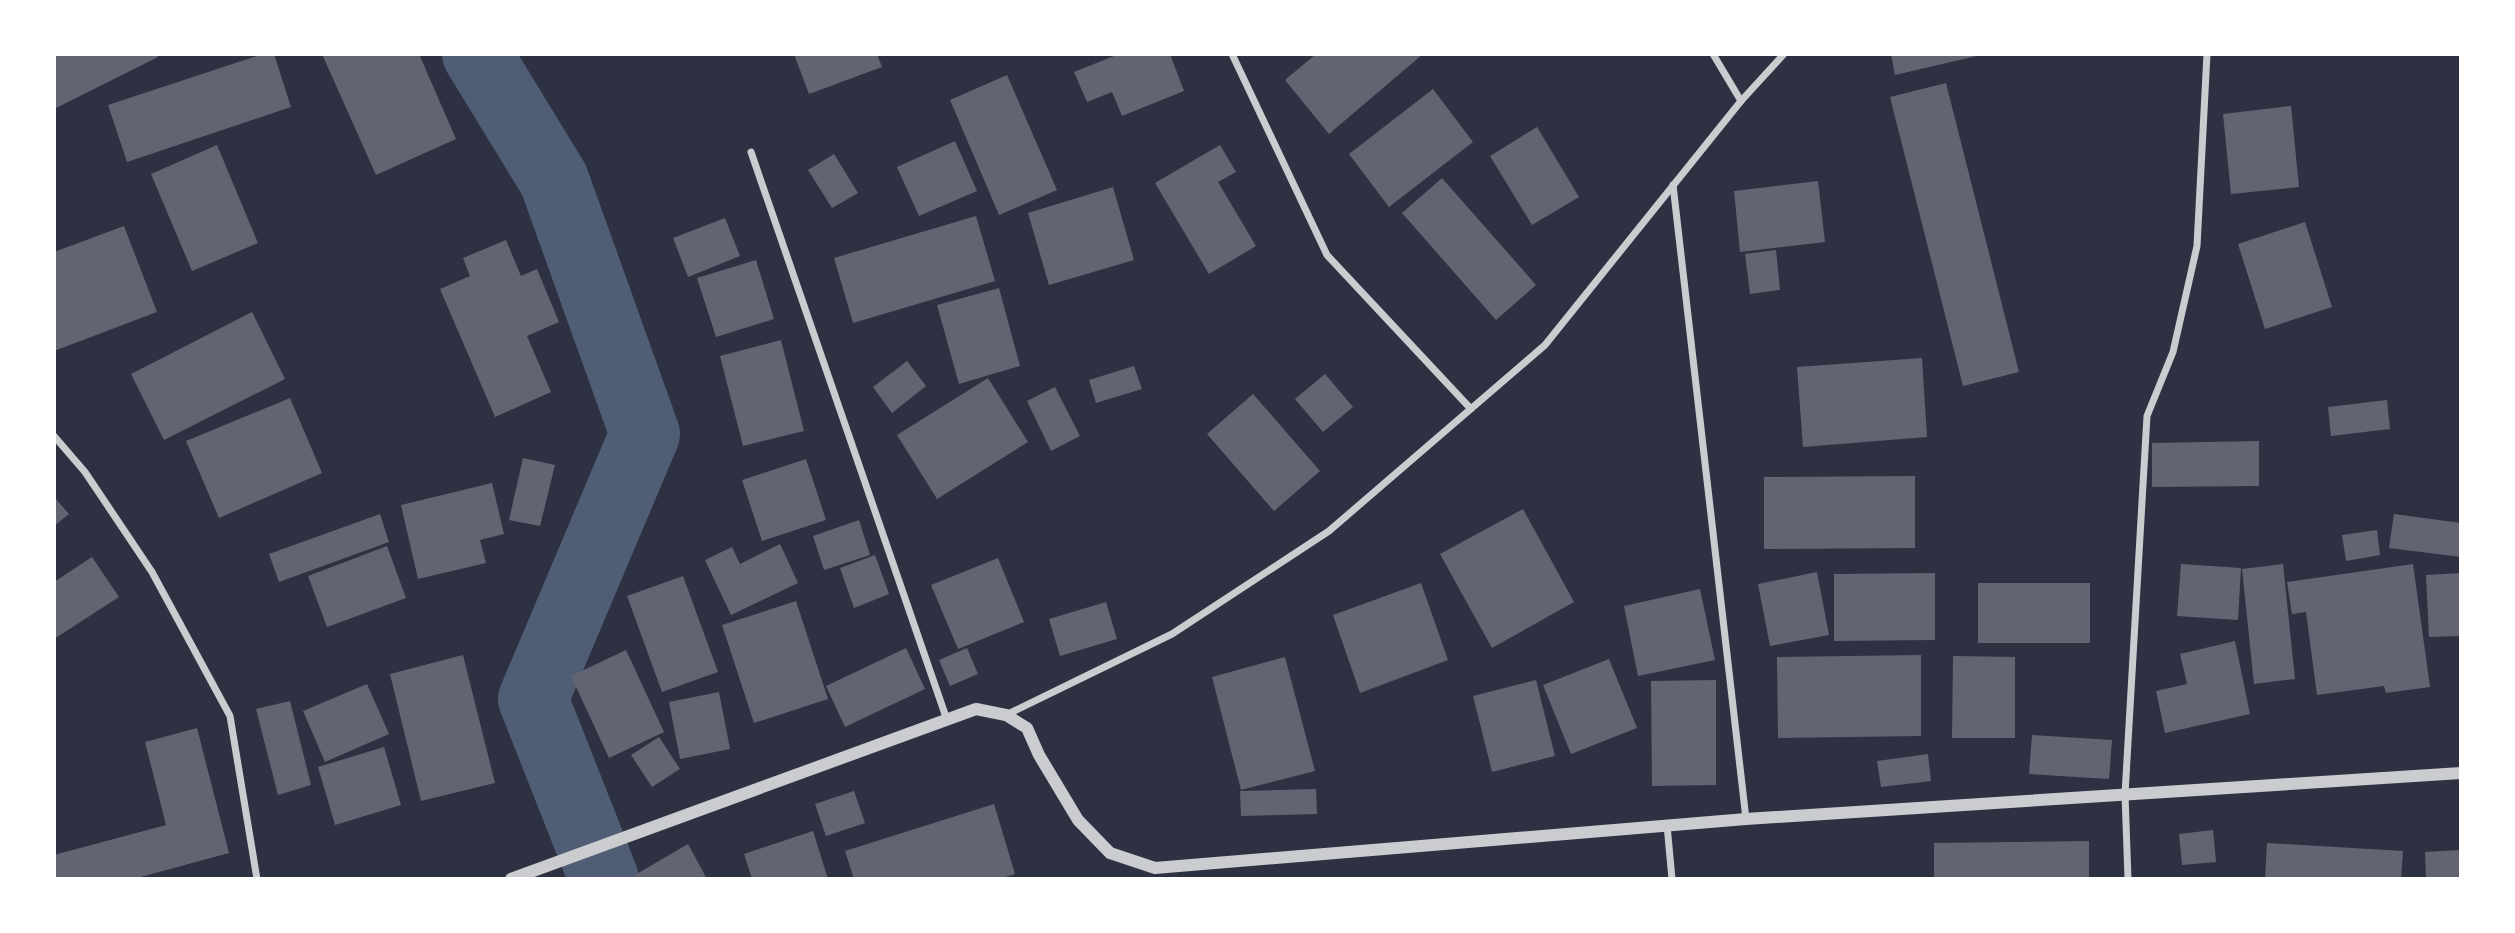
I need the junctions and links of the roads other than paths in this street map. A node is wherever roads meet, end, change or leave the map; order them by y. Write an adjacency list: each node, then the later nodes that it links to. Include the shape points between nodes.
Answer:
1 (1232, 54): 8 (street, via 1327,255)
2 (1713, 54): 5 (street)
3 (1784, 54): 5 (street)
4 (2207, 54): 13 (street, via 2197,246 2173,352 2147,416)
5 (1741, 101): 7 (street)
6 (751, 152): 11 (street)
7 (1673, 185): 8 (street, via 1545,345); 14 (street)
8 (1471, 409): 10 (street, via 1329,531 1172,634)
9 (54, 436): 16 (street, via 85,472 152,572 230,716)
10 (1006, 715): 11 (street, via 976,709); 15 (street, via 1027,728 1078,820 1110,853 1155,868)
11 (947, 720): 17 (street)
12 (2461, 773): 13 (street)
13 (2125, 794): 14 (street); 19 (street)
14 (1746, 819): 15 (street)
15 (1667, 825): 18 (street)
16 (257, 879)
17 (511, 879)
18 (1672, 879)
19 (2128, 879)

